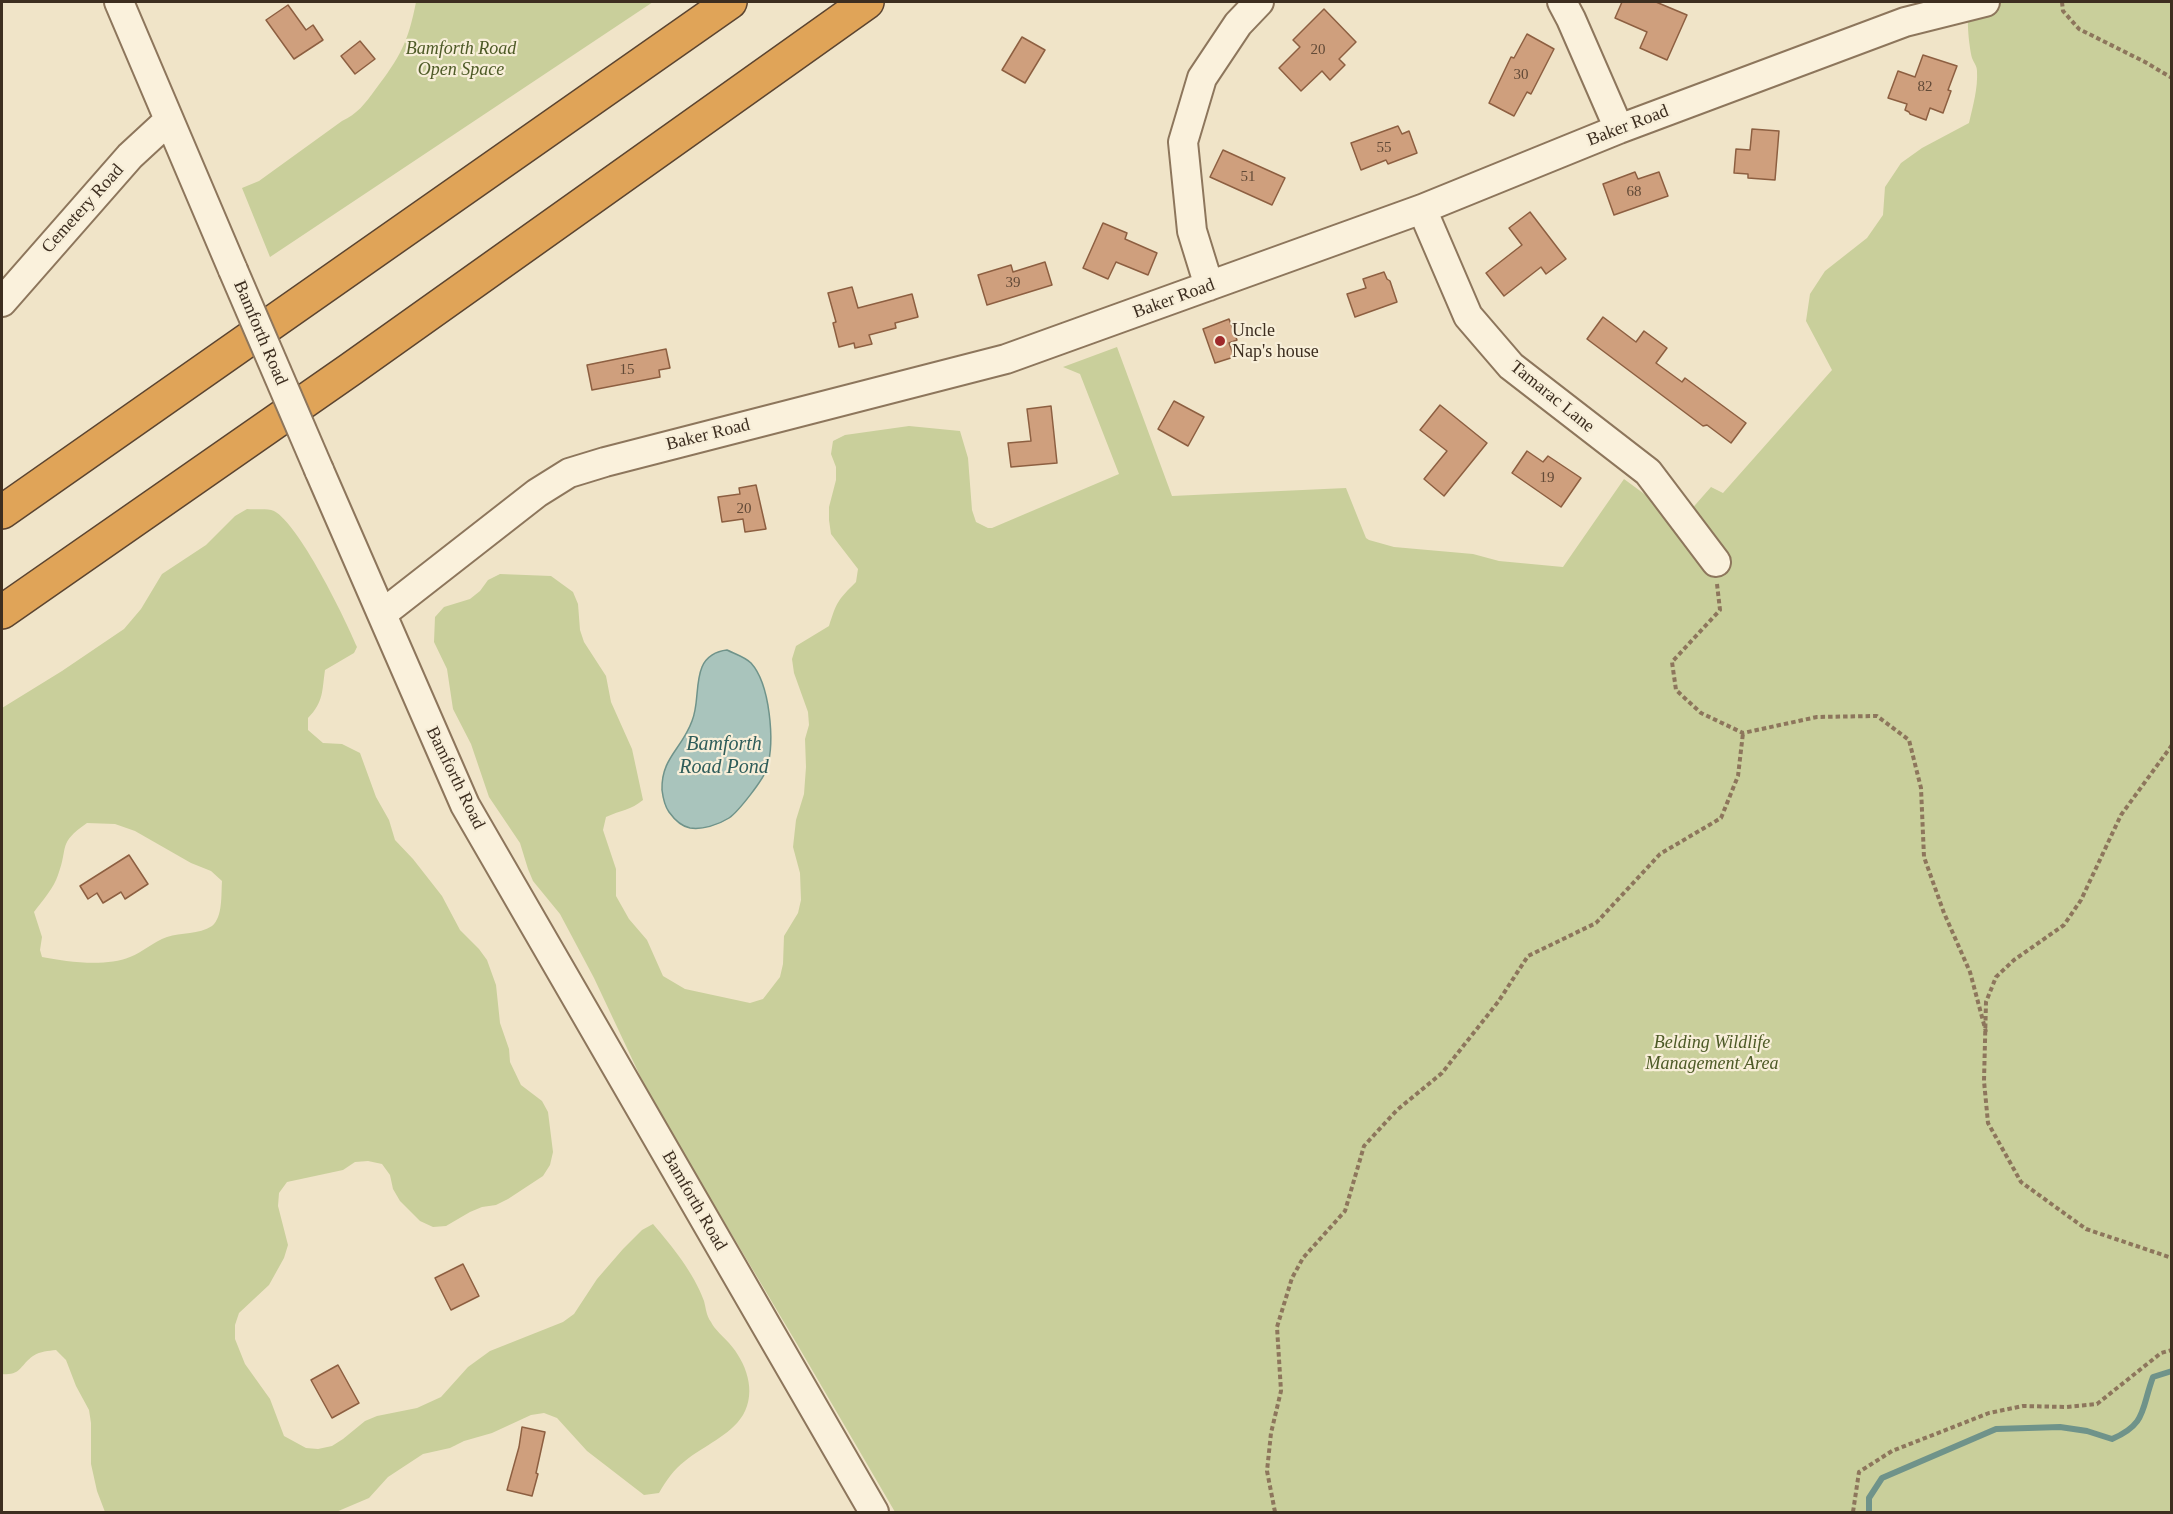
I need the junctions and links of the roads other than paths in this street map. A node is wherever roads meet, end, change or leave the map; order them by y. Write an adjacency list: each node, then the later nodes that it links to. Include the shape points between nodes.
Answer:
1 (119, 2): 7 (street, Bamforth Road)
2 (730, 2): 12 (highway)
3 (867, 2): 14 (highway)
4 (1259, 2): 10 (street, via 1238,24 1202,78 1183,142 1192,231)
5 (1562, 2): 8 (street)
6 (1985, 2): 8 (street, Baker Road, via 1905,22)
7 (169, 120): 11 (street, Cemetery Road, via 130,156); 15 (street, Bamforth Road, bridge)
8 (1619, 129): 9 (street, Baker Road)
9 (1422, 209): 10 (street, Baker Road); 13 (street, Tamarac Lane, via 1468,316 1511,366 1648,472)
10 (1209, 286): 15 (street, Baker Road, via 1006,359 569,473 537,493)
11 (2, 302)
12 (2, 512)
13 (1716, 562)
14 (2, 612)
15 (382, 614): 16 (street, Bamforth Road, via 465,805)
16 (874, 1512)

